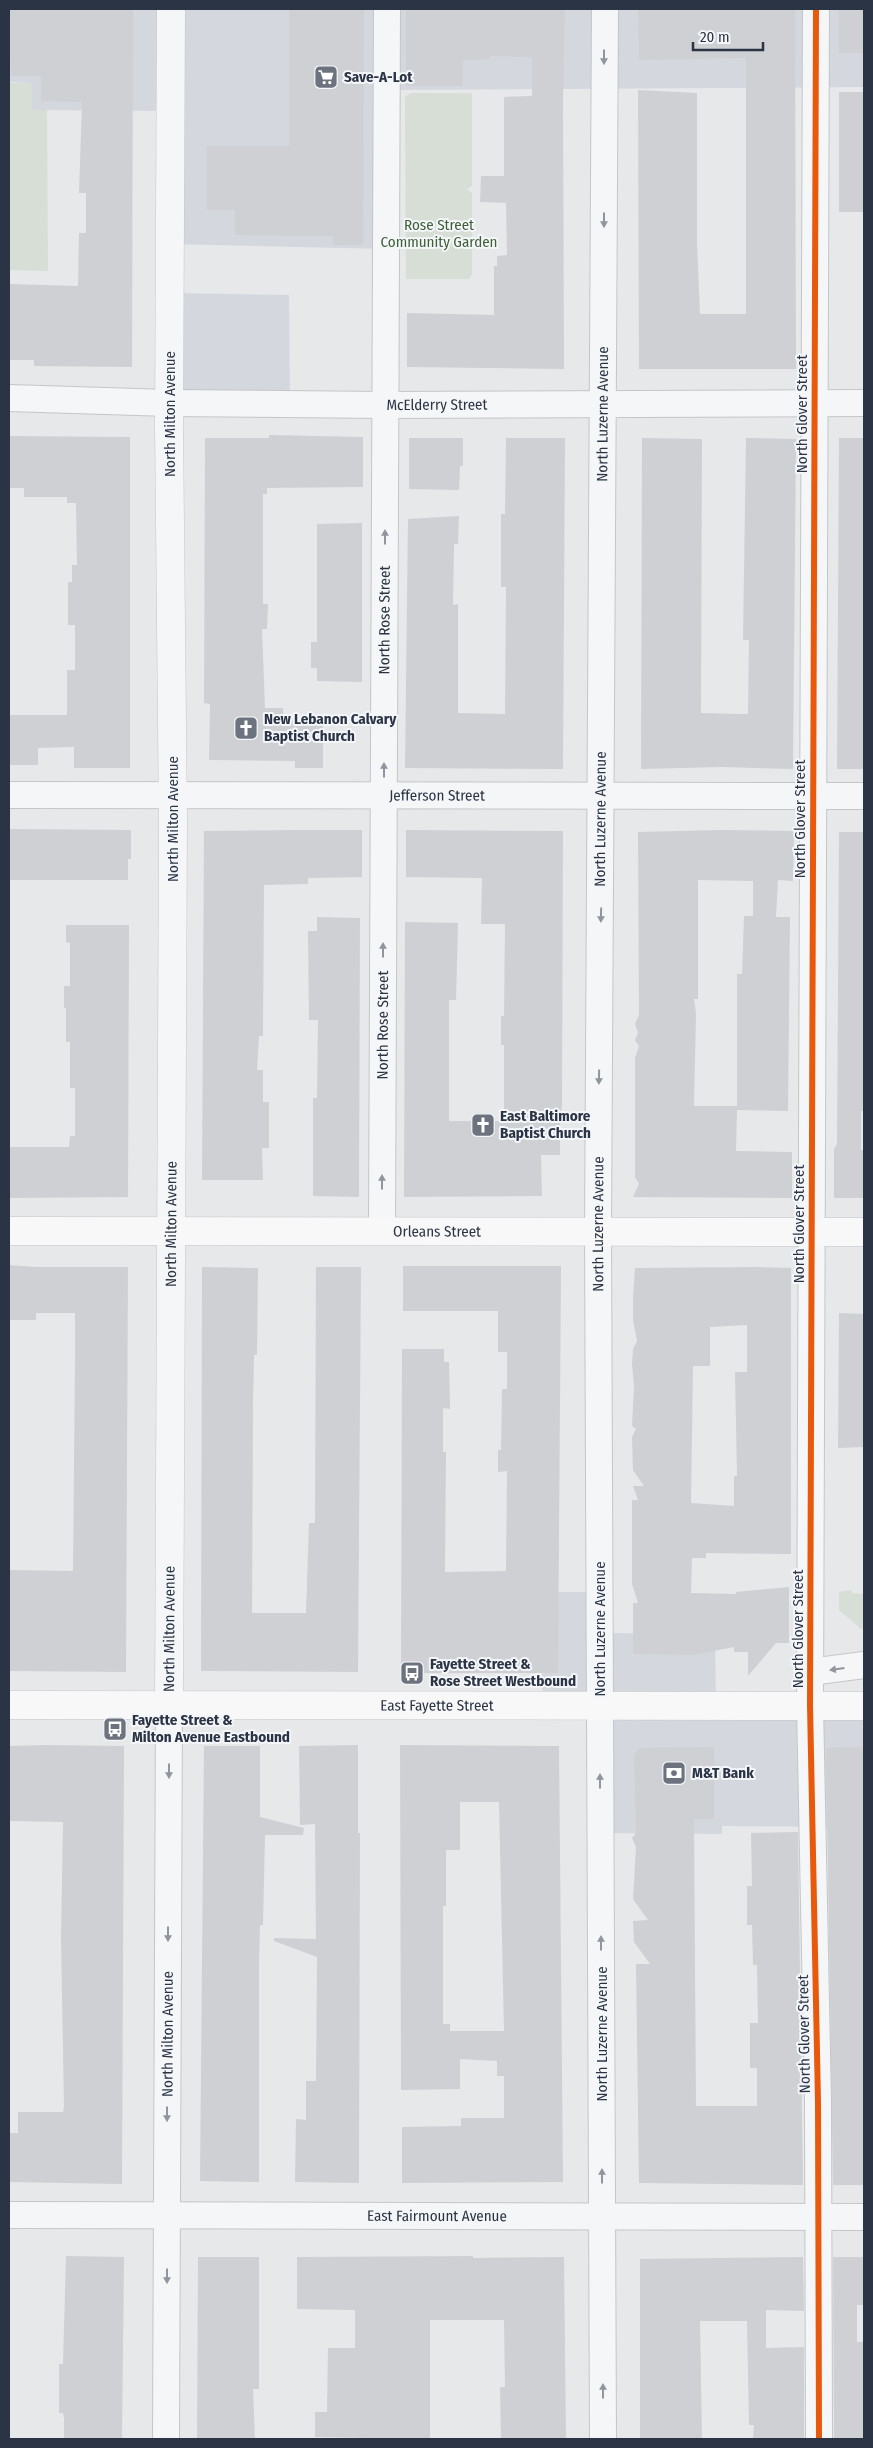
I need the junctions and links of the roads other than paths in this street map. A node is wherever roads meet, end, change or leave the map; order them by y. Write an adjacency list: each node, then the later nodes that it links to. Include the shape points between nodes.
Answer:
1 (171, 9): 6 (street, North Milton Avenue)
2 (387, 9): 9 (street, North Rose Street)
3 (604, 9): 10 (street, North Luzerne Avenue, one-way to 10)
4 (816, 9): 7 (street, North Glover Street)
5 (9, 398): 6 (street, McElderry Street)
6 (170, 403): 9 (street, McElderry Street); 12 (street, North Milton Avenue)
7 (814, 403): 8 (street, McElderry Street); 10 (street, McElderry Street); 15 (street, North Glover Street)
8 (864, 403)
9 (386, 405): 10 (street, McElderry Street); 13 (street, North Rose Street, one-way to 9)
10 (603, 405): 14 (street, North Luzerne Avenue)
11 (9, 795): 12 (street, Jefferson Street)
12 (173, 795): 13 (street, Jefferson Street); 18 (street, North Milton Avenue)
13 (384, 796): 14 (street, Jefferson Street); 19 (street, North Rose Street, one-way to 13)
14 (602, 796): 15 (street, Jefferson Street); 20 (street, North Luzerne Avenue, one-way to 20)
15 (813, 796): 16 (street, Jefferson Street); 21 (street, North Glover Street)
16 (864, 796)
17 (9, 1231): 18 (main road, Orleans Street)
18 (171, 1231): 19 (main road, Orleans Street); 26 (street, North Milton Avenue)
19 (382, 1231): 20 (main road, Orleans Street)
20 (598, 1232): 21 (main road, Orleans Street); 27 (street, North Luzerne Avenue)
21 (811, 1232): 22 (main road, Orleans Street); 24 (street, North Glover Street)
22 (864, 1232)
23 (864, 1665): 24 (street, one-way to 24)
24 (810, 1672): 28 (street, North Glover Street)
25 (9, 1705): 26 (main road, East Fayette Street)
26 (169, 1705): 27 (main road, East Fayette Street); 31 (street, North Milton Avenue, one-way to 31)
27 (600, 1706): 28 (main road, East Fayette Street); 32 (street, North Luzerne Avenue, one-way to 27)
28 (810, 1706): 29 (main road, East Fayette Street); 33 (street, North Glover Street)
29 (864, 1706)
30 (9, 2215): 31 (street, East Fairmount Avenue)
31 (167, 2215): 32 (street, East Fairmount Avenue); 35 (street, North Milton Avenue, one-way to 35)
32 (603, 2216): 33 (street, East Fairmount Avenue); 36 (street, North Luzerne Avenue, one-way to 32)
33 (819, 2217): 34 (street, East Fairmount Avenue); 37 (street, North Glover Street)
34 (864, 2217)
35 (166, 2439)
36 (604, 2439)
37 (819, 2439)

